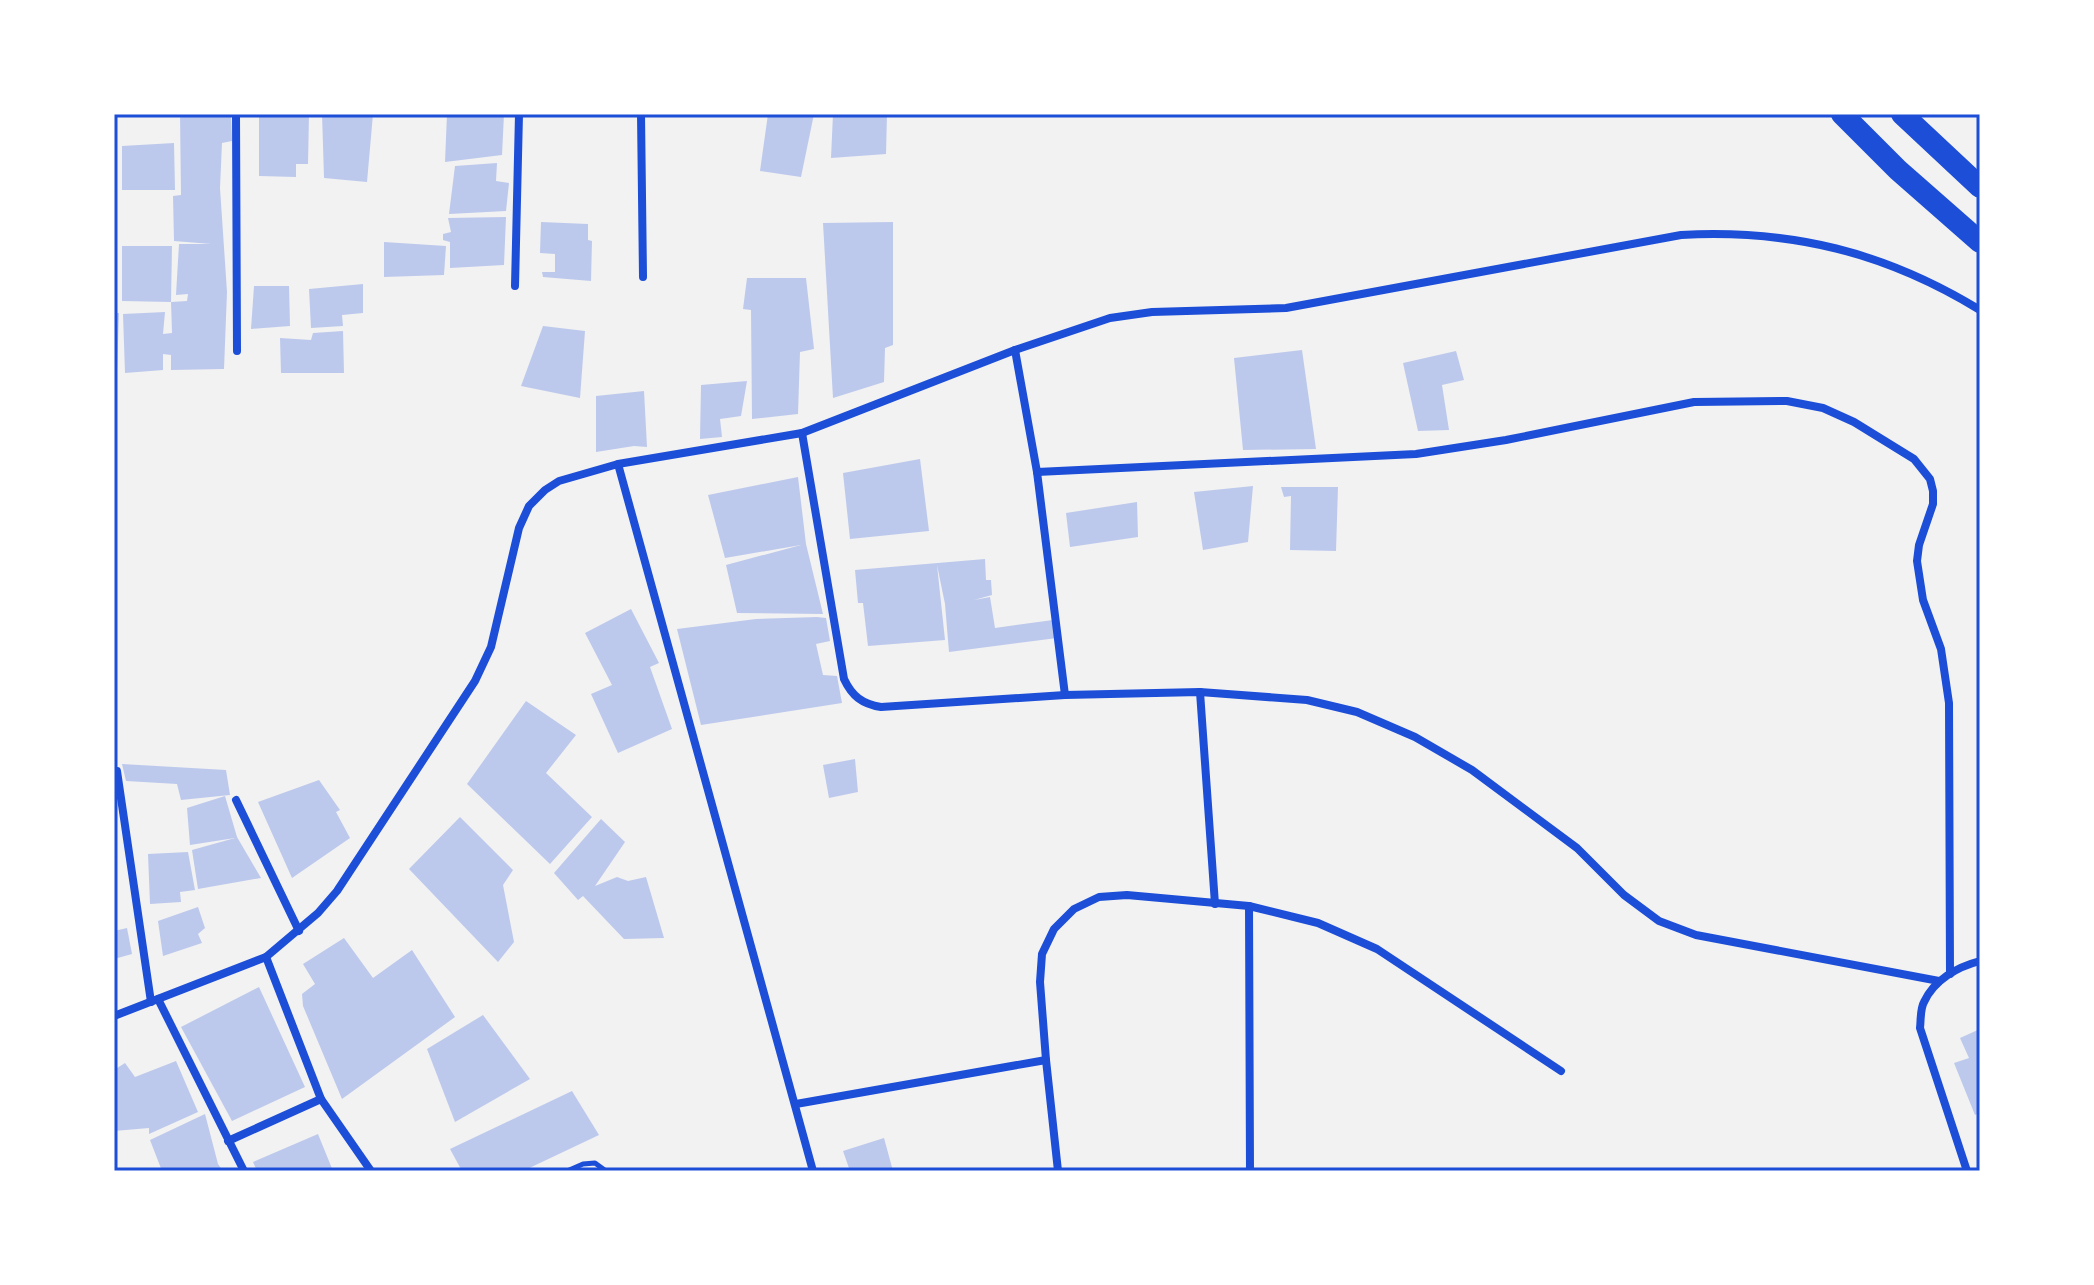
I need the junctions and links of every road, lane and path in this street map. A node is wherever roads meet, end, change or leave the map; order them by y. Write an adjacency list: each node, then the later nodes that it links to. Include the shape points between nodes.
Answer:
1 (236, 114): 12 (street)
2 (519, 114): 9 (street)
3 (641, 114): 8 (street)
4 (1842, 114): 7 (highway)
5 (1902, 114): 6 (highway)
6 (1980, 187)
7 (1980, 242)
8 (643, 277)
9 (515, 286)
10 (1980, 310): 11 (street, via 1865,255 1805,241 1728,233 1681,235 1286,308 1110,318)
11 (1015, 350): 13 (street); 15 (street)
12 (237, 351)
13 (802, 433): 14 (street); 17 (street, via 844,679 857,699 881,707)
14 (618, 464): 22 (street, via 559,481 529,506 491,647 475,681 337,891); 32 (street)
15 (1037, 472): 17 (street); 25 (street, via 1416,454 1694,402 1787,401 1823,408 1854,422 1914,459 1933,491 1917,561 1923,600 1941,649 1949,703)
16 (1200, 692): 17 (street); 20 (street); 26 (street, via 1307,700 1357,712 1415,737 1472,770 1577,848 1659,921 1696,935)
17 (1065, 695)
18 (117, 771): 27 (street)
19 (236, 800): 22 (street)
20 (1215, 904): 21 (street); 29 (street, via 1127,895 1099,897 1074,909 1054,929 1042,954)
21 (1249, 906): 30 (street, via 1318,923 1377,949); 40 (street)
22 (299, 931): 23 (street)
23 (266, 957): 27 (street); 31 (street)
24 (1980, 961): 25 (street)
25 (1950, 974): 26 (street)
26 (1939, 981): 41 (street, via 1922,1004 1920,1028)
27 (155, 1001): 28 (street); 33 (street)
28 (114, 1016)
29 (1046, 1060): 32 (street); 39 (street)
30 (1561, 1071)
31 (321, 1099): 33 (street); 35 (street)
32 (796, 1104): 38 (street)
33 (228, 1141): 34 (street)
34 (244, 1171)
35 (371, 1171)
36 (567, 1171): 37 (path, via 595,1163)
37 (606, 1171)
38 (813, 1171)
39 (1058, 1171)
40 (1250, 1171)
41 (1967, 1171)

